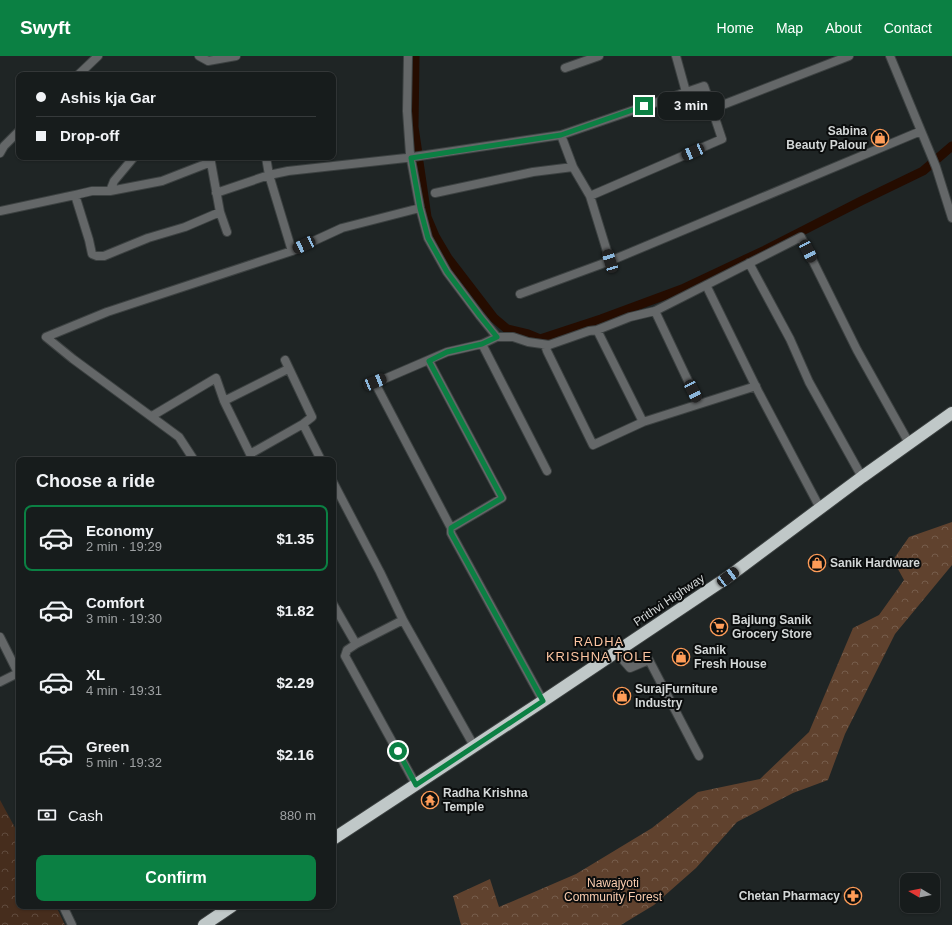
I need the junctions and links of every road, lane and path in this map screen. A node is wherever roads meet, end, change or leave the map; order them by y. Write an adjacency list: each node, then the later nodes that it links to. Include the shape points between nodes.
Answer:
1 (98, 56): 10 (street)
2 (199, 56): 3 (street, via 208,61)
3 (236, 56)
4 (408, 56): 17 (street, via 407,111)
5 (599, 56): 9 (street)
6 (676, 56): 11 (street)
7 (849, 56): 12 (street)
8 (890, 56): 13 (street)
9 (565, 68)
10 (81, 72)
11 (686, 92): 12 (street, via 704,86); 15 (street)
12 (712, 109): 28 (street, via 722,139)
13 (921, 131): 32 (street, via 936,167); 35 (street)
14 (16, 134): 16 (street)
15 (561, 135): 17 (street); 22 (street)
16 (0, 153)
17 (411, 158): 23 (street, via 288,171); 29 (street)
18 (132, 160): 24 (street, via 114,181)
19 (208, 160): 24 (street, via 162,181)
20 (210, 160): 25 (street)
21 (266, 160): 23 (street)
22 (573, 168): 26 (street, via 533,172); 28 (street)
23 (269, 176): 25 (street); 34 (street)
24 (110, 191): 27 (street, via 92,191)
25 (216, 193): 31 (street)
26 (434, 193)
27 (75, 195): 30 (street); 31 (street, via 92,254 97,256 104,256)
28 (590, 196): 35 (street)
29 (420, 208): 34 (street, via 342,228); 41 (street, via 428,238 447,272)
30 (0, 211)
31 (220, 212): 33 (street)
32 (952, 218)
33 (227, 232)
34 (292, 251): 51 (street, via 107,312 46,337)
35 (610, 261): 38 (street)
36 (749, 263): 37 (street); 54 (street, via 801,237 857,350); 59 (street, via 790,339 809,382)
37 (706, 285): 39 (street); 47 (street)
38 (520, 294)
39 (655, 312): 40 (street, via 630,317); 49 (street)
40 (597, 330): 43 (street); 52 (street)
41 (497, 337): 42 (street); 43 (street, via 513,337)
42 (482, 344): 45 (street, via 447,352); 58 (street)
43 (549, 345): 52 (street, via 547,351 593,446)
44 (285, 360): 46 (street)
45 (429, 361): 62 (street, via 502,498); 62 (street, via 375,382)
46 (288, 369): 48 (street); 53 (street, via 312,417)
47 (756, 386): 49 (street); 61 (street)
48 (224, 401): 51 (street, via 216,378); 56 (street)
49 (699, 404): 52 (street)
50 (952, 412): 54 (highway, Prithvi Highway)
51 (152, 416): 55 (street, via 179,437)
52 (643, 422)
53 (303, 424): 56 (street); 57 (street)
54 (909, 443): 59 (highway, Prithvi Highway)
55 (192, 457)
56 (251, 457)
57 (320, 457)
58 (547, 471)
59 (862, 477): 61 (highway, Prithvi Highway)
60 (336, 488): 64 (street)
61 (820, 508): 67 (highway, Prithvi Highway, via 728,577)
62 (451, 528): 71 (street, via 451,533)
63 (336, 609): 66 (street)
64 (403, 620): 66 (street); 72 (street)
65 (0, 637): 68 (street)
66 (356, 644): 74 (street, via 347,650 345,656)
67 (616, 652): 71 (highway, Prithvi Highway); 73 (street, via 630,668 649,660)
68 (16, 670)
69 (16, 675): 70 (street)
70 (0, 682)
71 (543, 701): 72 (highway, Prithvi Highway)
72 (474, 746): 74 (highway, Prithvi Highway)
73 (699, 756)
74 (416, 785): 75 (highway, Prithvi Highway)
75 (336, 837)
76 (64, 909): 78 (street)
77 (228, 909): 79 (highway)
78 (72, 925)
79 (204, 925)

